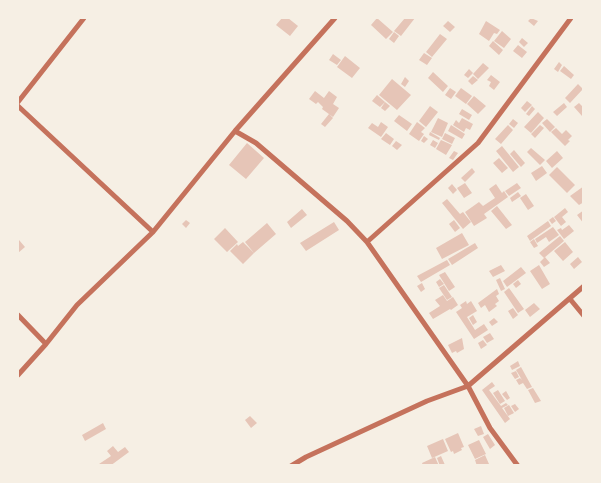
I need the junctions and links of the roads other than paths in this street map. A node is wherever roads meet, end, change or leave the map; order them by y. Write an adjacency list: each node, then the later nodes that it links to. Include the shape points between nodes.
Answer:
1 (84, 18): 4 (street)
2 (335, 18): 5 (street)
3 (571, 18): 7 (street, via 478,143)
4 (18, 104): 6 (street)
5 (235, 131): 6 (street); 7 (street, via 256,143 348,221)
6 (152, 232): 12 (street, via 77,305)
7 (367, 242): 14 (street)
8 (584, 286): 9 (street)
9 (570, 299): 11 (street); 14 (street)
10 (18, 316): 12 (street)
11 (584, 316)
12 (46, 344): 13 (street)
13 (18, 375)
14 (468, 386): 15 (street, via 427,401); 16 (street, via 490,428)
15 (291, 466)
16 (518, 466)

